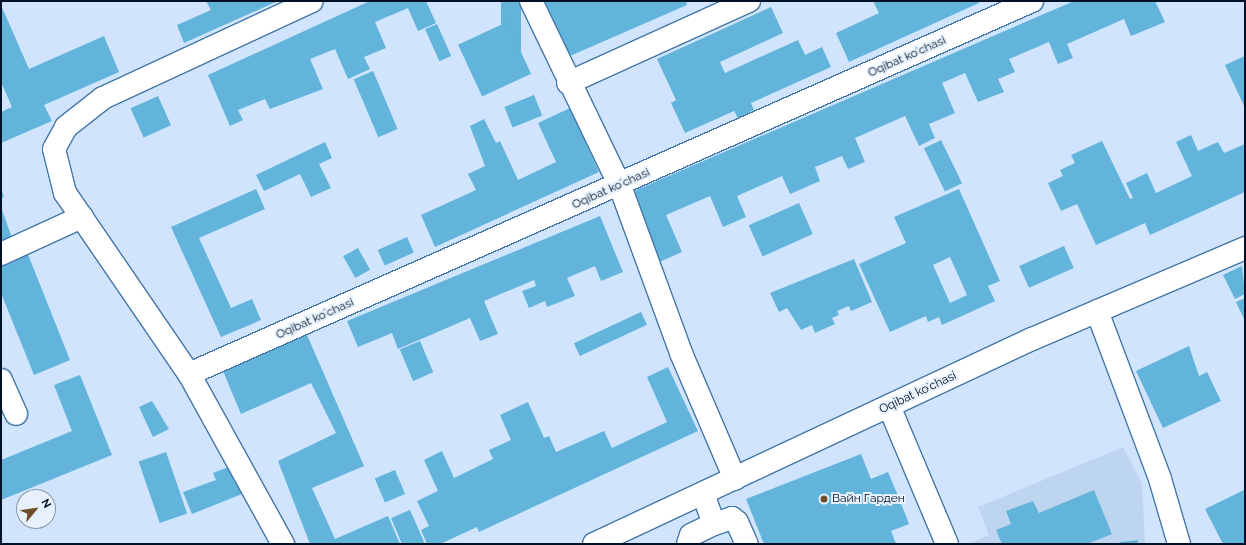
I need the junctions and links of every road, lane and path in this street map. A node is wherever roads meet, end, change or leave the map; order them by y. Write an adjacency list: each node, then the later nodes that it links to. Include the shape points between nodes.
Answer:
1 (312, 1): 7 (street, via 110,94 66,127 54,149 56,165 65,193)
2 (531, 1): 5 (street)
3 (749, 1): 5 (street)
4 (1032, 1): 6 (street, Oqibat koʻchasi)
5 (568, 84): 6 (street)
6 (620, 186): 11 (street, Oqibat koʻchasi); 15 (street, via 680,352)
7 (82, 217): 9 (street); 11 (street)
8 (1245, 248): 10 (street, Oqibat koʻchasi)
9 (1, 254)
10 (1097, 312): 13 (street, Oqibat koʻchasi); 23 (street, via 1160,479)
11 (189, 374): 18 (street)
12 (1, 380): 14 (street)
13 (889, 406): 15 (street, Oqibat koʻchasi); 22 (street)
14 (16, 414)
15 (735, 479): 16 (street, Oqibat koʻchasi)
16 (703, 494): 17 (street); 19 (street, Oqibat koʻchasi)
17 (714, 524): 20 (street, via 692,535); 21 (street, via 732,518 737,522)
18 (283, 544)
19 (594, 544)
20 (688, 544)
21 (747, 544)
22 (947, 544)
23 (1179, 544)

